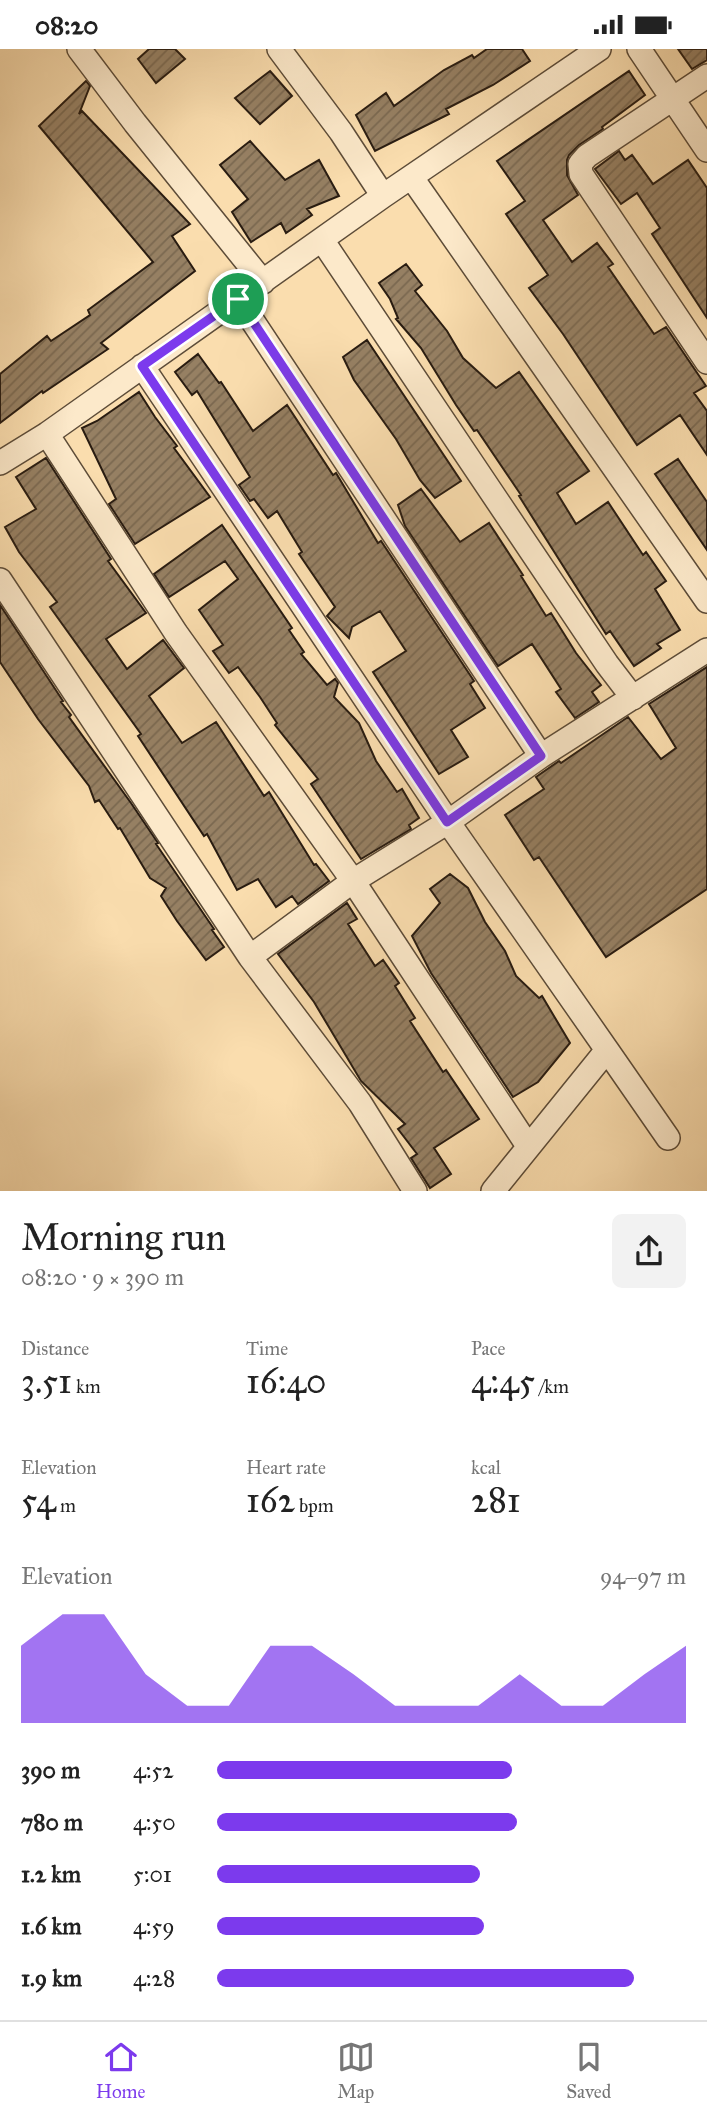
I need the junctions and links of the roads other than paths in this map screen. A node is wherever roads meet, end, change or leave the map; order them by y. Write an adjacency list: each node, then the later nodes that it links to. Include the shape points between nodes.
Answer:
1 (79, 49): 11 (street)
2 (279, 49): 9 (street)
3 (599, 49): 8 (street)
4 (639, 49): 6 (street)
5 (707, 76): 6 (street)
6 (673, 99): 7 (street); 13 (street, via 587,156 580,164 581,174)
7 (707, 150)
8 (412, 178): 9 (street); 18 (street)
9 (383, 196): 10 (street)
10 (322, 240): 11 (street); 20 (street)
11 (263, 282): 12 (street)
12 (238, 299): 14 (street); 21 (street)
13 (707, 362)
14 (142, 366): 15 (street); 22 (street)
15 (47, 434): 16 (street); 23 (street, via 176,633)
16 (0, 463)
17 (0, 580): 24 (street)
18 (707, 601)
19 (707, 650): 20 (street)
20 (633, 698): 21 (street)
21 (541, 756): 22 (street)
22 (447, 822): 23 (street); 25 (street)
23 (353, 881): 24 (street); 27 (street)
24 (250, 957): 28 (street, via 360,1103)
25 (607, 1050): 26 (street); 27 (street)
26 (667, 1138)
27 (528, 1146): 29 (street)
28 (415, 1191)
29 (494, 1191)

